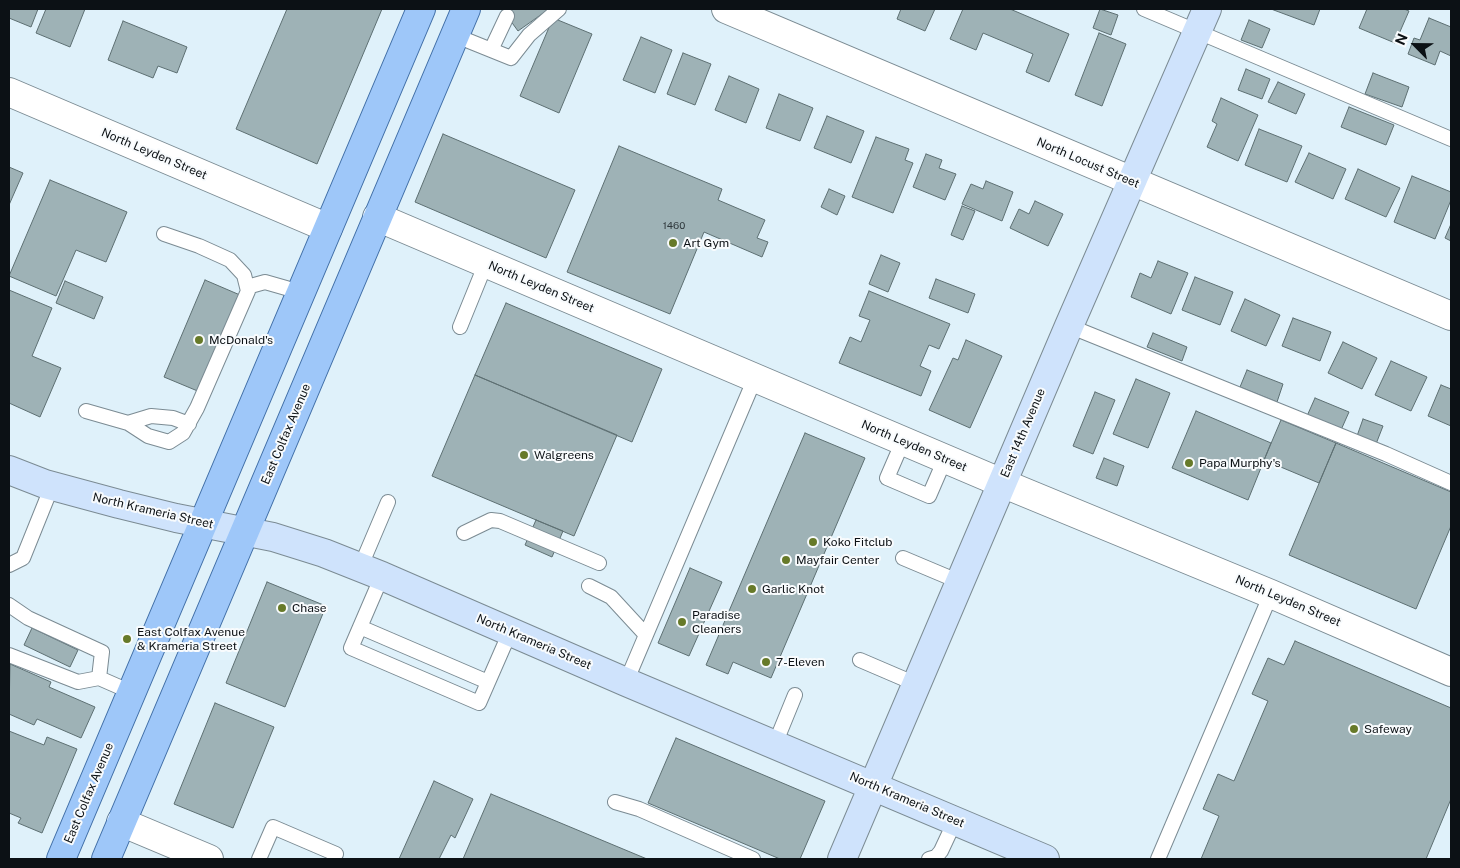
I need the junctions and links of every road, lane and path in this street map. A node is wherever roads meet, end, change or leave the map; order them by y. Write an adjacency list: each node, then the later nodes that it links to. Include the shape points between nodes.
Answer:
1 (420, 9): 14 (main road, East Colfax Avenue)
2 (466, 9): 8 (main road, East Colfax Avenue)
3 (559, 9): 9 (lane, via 529,36 511,58)
4 (726, 9): 12 (street, North Locust Street)
5 (1144, 9): 7 (lane)
6 (507, 16): 9 (lane)
7 (1202, 20): 11 (lane); 12 (street, East 14th Avenue)
8 (454, 36): 9 (lane); 13 (main road, East Colfax Avenue)
9 (491, 50)
10 (9, 92): 14 (street, North Leyden Street)
11 (1451, 139)
12 (1132, 182): 19 (street, North Locust Street); 20 (street, East 14th Avenue)
13 (377, 217): 16 (street, North Leyden Street); 34 (main road, East Colfax Avenue)
14 (328, 228): 18 (main road, East Colfax Avenue)
15 (164, 234): 17 (lane, via 230,260 244,275)
16 (486, 264): 21 (lane); 22 (street, North Leyden Street)
17 (247, 287): 18 (lane, via 265,282); 25 (lane, via 248,291)
18 (300, 292): 33 (main road, East Colfax Avenue)
19 (1451, 316)
20 (1069, 326): 29 (street, East 14th Avenue); 30 (lane)
21 (460, 327)
22 (755, 378): 26 (street, North Leyden Street); 46 (lane)
23 (86, 411): 24 (lane)
24 (128, 423): 25 (lane, via 151,416 173,418); 25 (lane, via 148,436 169,442 183,434)
25 (188, 424)
26 (903, 441): 27 (street, North Leyden Street); 27 (lane, via 887,478 929,496)
27 (945, 459): 29 (street, North Leyden Street)
28 (9, 470): 31 (street, North Krameria Street)
29 (1002, 483): 40 (street, East 14th Avenue); 42 (street, North Leyden Street)
30 (1451, 483)
31 (52, 486): 33 (street, North Krameria Street); 38 (lane, via 23,558)
32 (388, 502): 39 (lane)
33 (203, 524): 34 (street, North Krameria Street); 54 (main road, East Colfax Avenue)
34 (245, 532): 39 (street, North Krameria Street, via 307,547); 60 (main road, East Colfax Avenue)
35 (464, 533): 37 (lane, via 491,520 500,521)
36 (903, 558): 40 (lane)
37 (599, 563)
38 (9, 565)
39 (371, 572): 44 (lane); 45 (street, North Krameria Street)
40 (960, 582): 53 (street, East 14th Avenue)
41 (590, 586): 46 (lane, via 611,597)
42 (1271, 594): 49 (street, North Leyden Street); 70 (lane)
43 (9, 605): 50 (lane, via 28,618 102,652)
44 (360, 627): 51 (lane); 51 (lane, via 351,648 360,652 479,703)
45 (510, 632): 51 (lane); 52 (street, North Krameria Street)
46 (646, 635): 52 (lane)
47 (9, 656): 50 (lane, via 78,682)
48 (860, 660): 53 (lane)
49 (1451, 672)
50 (99, 678): 54 (lane)
51 (488, 682)
52 (626, 682): 56 (street, North Krameria Street)
53 (916, 684): 57 (street, East 14th Avenue)
54 (131, 692): 62 (main road, East Colfax Avenue)
55 (795, 696): 56 (lane)
56 (775, 744): 57 (street, North Krameria Street)
57 (873, 786): 59 (street, North Krameria Street); 67 (street, East 14th Avenue)
58 (616, 802): 66 (lane)
59 (955, 821): 68 (lane, via 941,851); 69 (street, North Krameria Street)
60 (121, 822): 63 (main road, East Colfax Avenue); 64 (street)
61 (336, 854): 65 (lane, via 273,827)
62 (61, 859)
63 (106, 859)
64 (209, 859)
65 (259, 859)
66 (753, 859)
67 (842, 859)
68 (930, 859)
69 (1045, 859)
70 (1158, 859)

